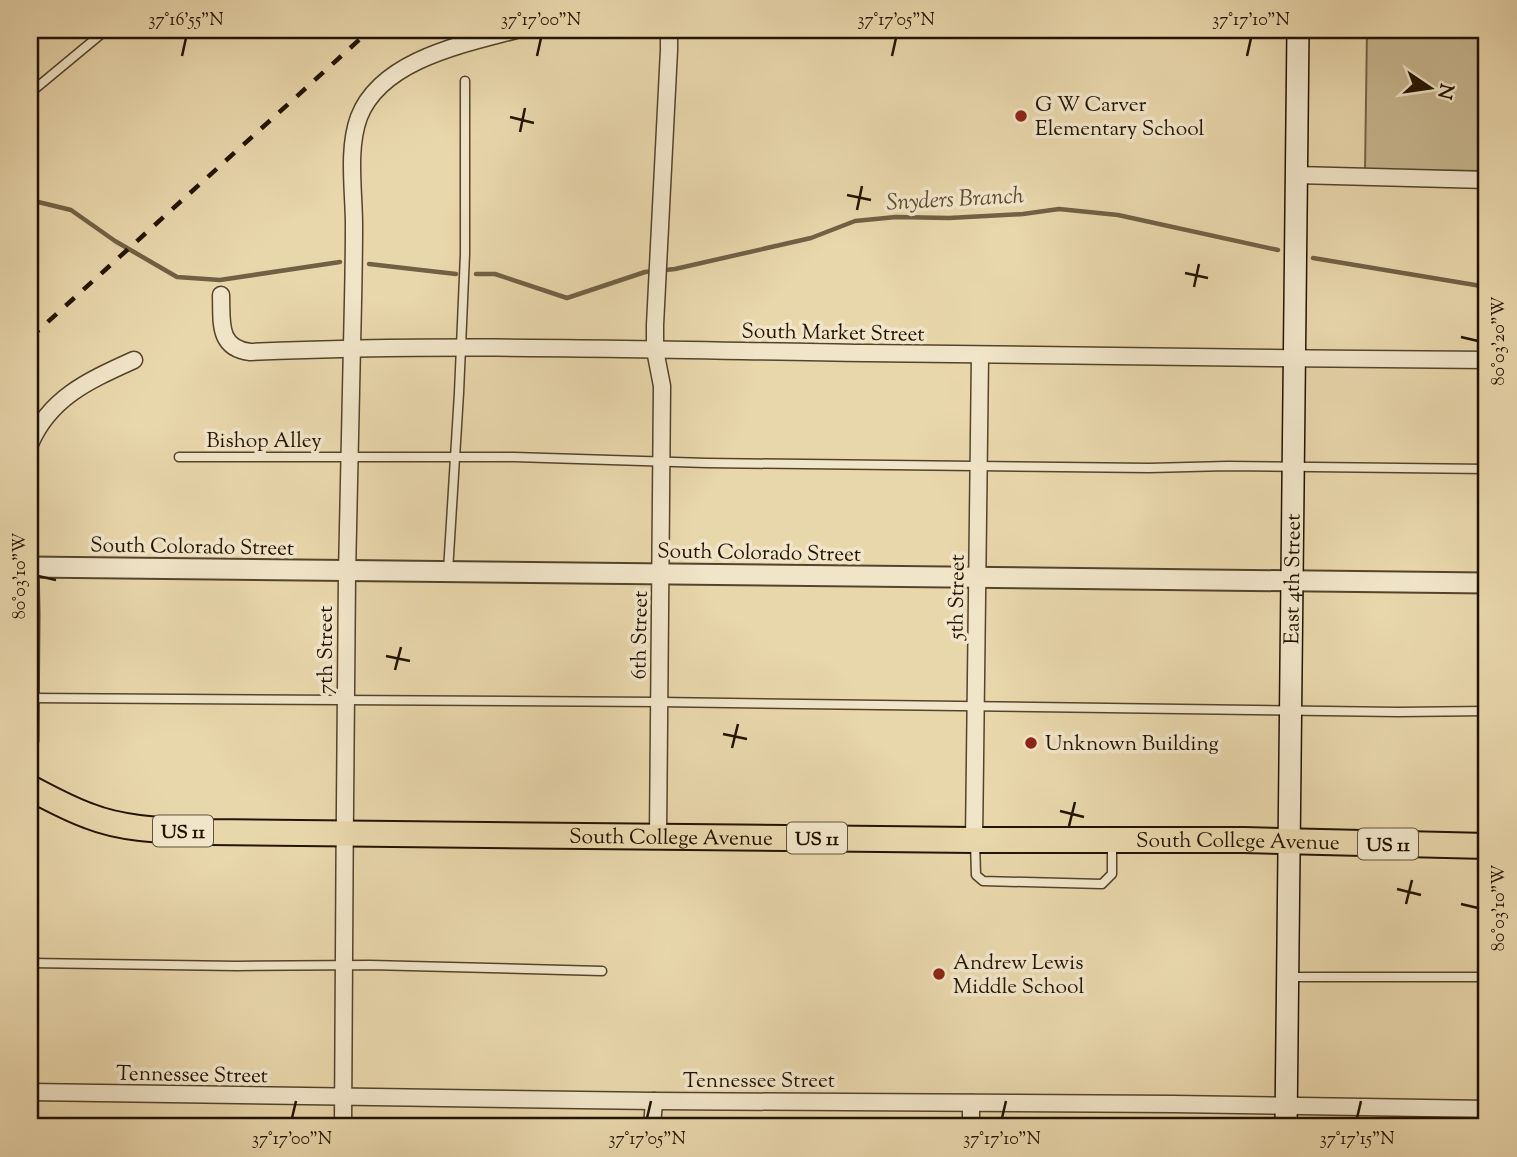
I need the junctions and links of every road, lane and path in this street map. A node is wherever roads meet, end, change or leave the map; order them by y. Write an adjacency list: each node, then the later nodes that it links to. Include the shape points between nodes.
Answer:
1 (106, 30): 6 (lane)
2 (516, 30): 10 (street, 7th Street, via 415,63 379,88 359,117 354,134)
3 (668, 30): 12 (street, 6th Street)
4 (1298, 30): 7 (main road, East 4th Street)
5 (466, 81): 11 (lane)
6 (30, 93)
7 (1296, 175): 8 (street); 14 (main road, East 4th Street)
8 (1487, 180)
9 (221, 295): 10 (street, South Market Street, via 223,331 233,347 243,351)
10 (352, 347): 11 (street, South Market Street); 19 (street, 7th Street)
11 (461, 348): 12 (street, South Market Street); 20 (lane)
12 (656, 350): 13 (street, South Market Street); 21 (street, 6th Street, via 662,386)
13 (980, 355): 14 (street, South Market Street); 22 (street, 5th Street)
14 (1295, 358): 16 (street, South Market Street); 23 (main road, East 4th Street)
15 (134, 360): 17 (street, via 55,405)
16 (1487, 360)
17 (30, 444)
18 (179, 457): 19 (lane, Bishop Alley)
19 (350, 457): 20 (lane, Bishop Alley); 27 (street, 7th Street)
20 (455, 457): 21 (lane, Bishop Alley); 28 (lane)
21 (661, 461): 22 (lane, Bishop Alley); 29 (street, 6th Street)
22 (979, 466): 23 (lane, Bishop Alley); 30 (street, 5th Street)
23 (1293, 467): 24 (lane, Bishop Alley); 31 (main road, East 4th Street)
24 (1487, 469)
25 (30, 561): 26 (street)
26 (30, 566): 27 (street, South Colorado Street); 33 (street)
27 (347, 571): 28 (street, South Colorado Street); 34 (street, 7th Street)
28 (448, 572): 29 (street, South Colorado Street)
29 (660, 574): 30 (street, South Colorado Street); 35 (street, 6th Street)
30 (977, 578): 31 (street, South Colorado Street); 36 (street, 5th Street)
31 (1292, 581): 32 (street, South Colorado Street); 37 (main road, East 4th Street)
32 (1487, 583)
33 (31, 698): 34 (lane); 39 (street)
34 (346, 699): 35 (lane); 41 (street, 7th Street)
35 (659, 702): 36 (lane); 42 (street, 6th Street)
36 (975, 706): 37 (lane); 43 (street, 5th Street)
37 (1291, 710): 38 (lane); 45 (main road, East 4th Street)
38 (1487, 711)
39 (30, 741)
40 (30, 788): 41 (main road, South College Avenue / US 11, via 115,824 209,832)
41 (345, 833): 42 (main road, South College Avenue / US 11); 48 (street, 7th Street)
42 (658, 836): 43 (main road, South College Avenue / US 11)
43 (974, 840): 44 (main road, South College Avenue / US 11); 44 (lane, via 976,875 984,881 1102,884 1112,874)
44 (1112, 840): 45 (main road, South College Avenue / US 11)
45 (1289, 842): 46 (main road, South College Avenue / US 11); 50 (main road, East 4th Street)
46 (1487, 846)
47 (30, 962): 48 (lane)
48 (344, 965): 49 (lane); 53 (street, 7th Street)
49 (602, 971)
50 (1288, 977): 51 (lane); 56 (main road, East 4th Street)
51 (1487, 977)
52 (30, 1092): 53 (street, Tennessee Street)
53 (343, 1097): 54 (street, Tennessee Street); 58 (street, 7th Street)
54 (654, 1101): 55 (street, Tennessee Street); 59 (street)
55 (971, 1103): 56 (street, Tennessee Street); 60 (street)
56 (1286, 1105): 57 (street, Tennessee Street); 61 (main road, East 4th Street)
57 (1487, 1109)
58 (343, 1127)
59 (652, 1127)
60 (971, 1127)
61 (1286, 1127)

